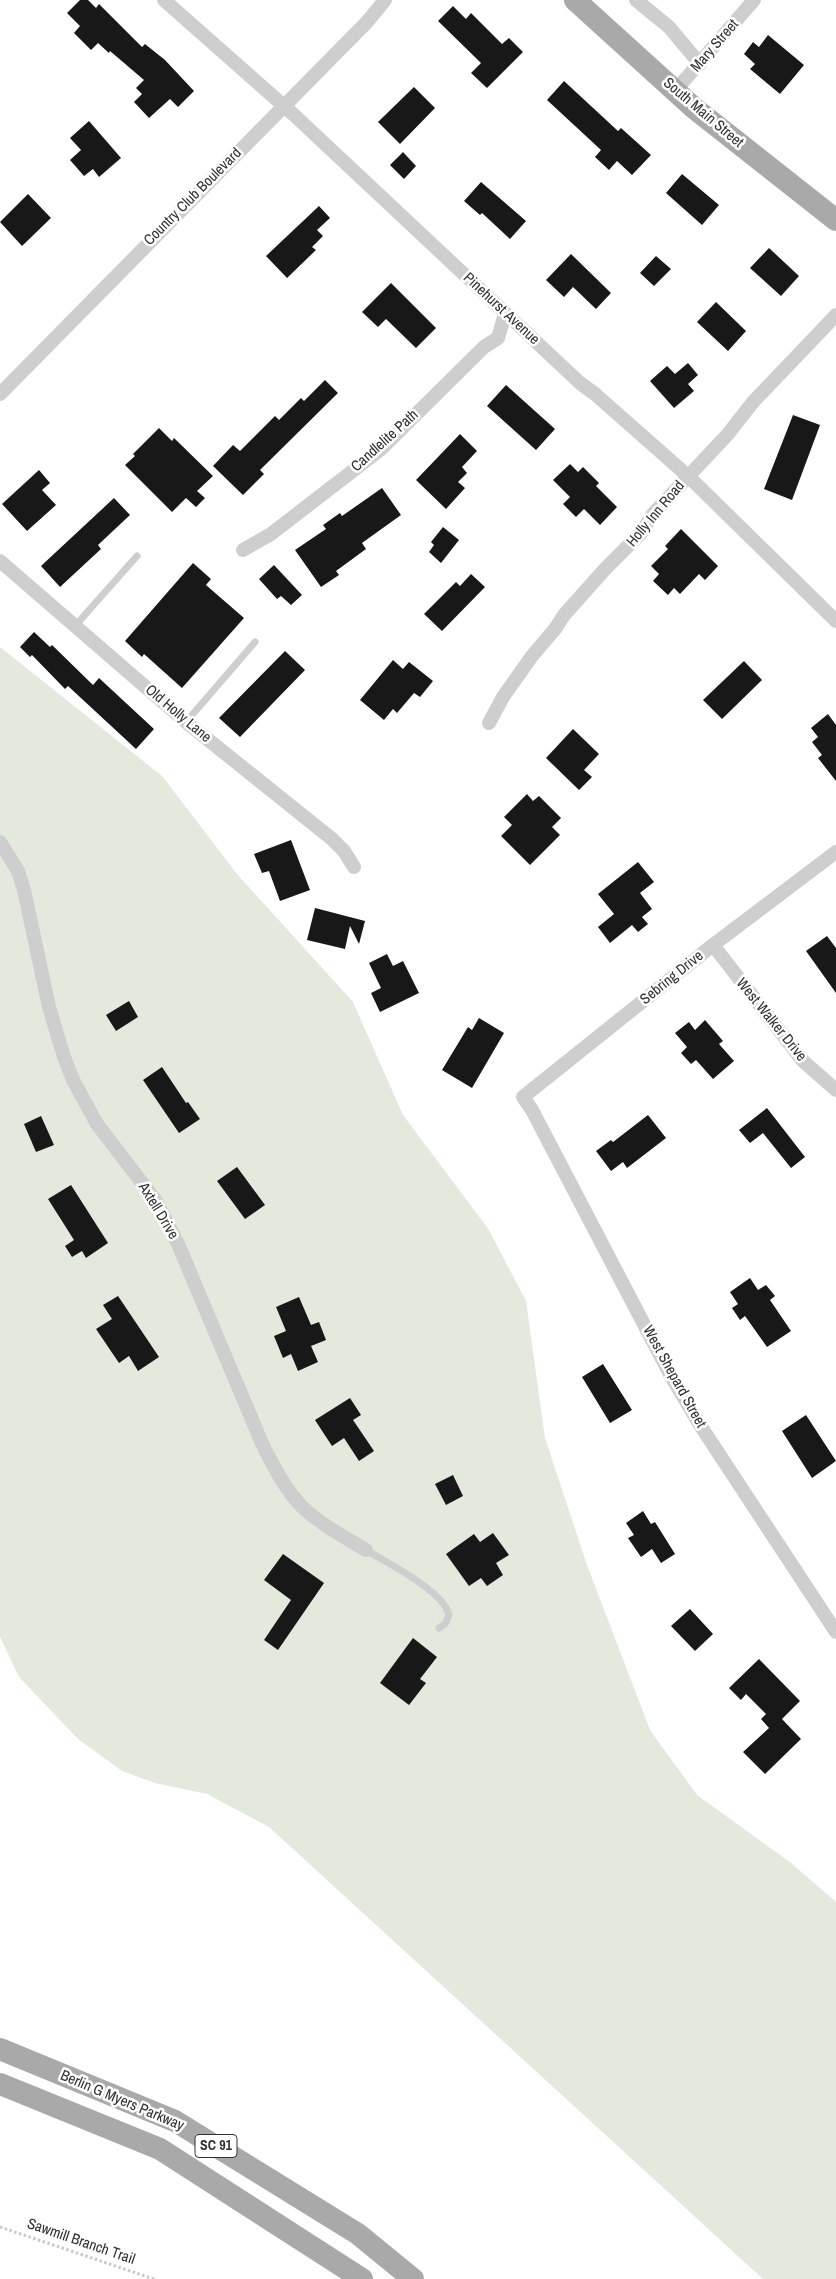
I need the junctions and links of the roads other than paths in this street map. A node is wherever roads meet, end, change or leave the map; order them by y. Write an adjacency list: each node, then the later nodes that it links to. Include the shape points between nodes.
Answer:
1 (164, 0): 8 (street, Pinehurst Avenue)
2 (385, 0): 8 (street, Country Club Boulevard)
3 (575, 0): 7 (main road, South Main Street)
4 (636, 0): 6 (street, via 669,27)
5 (754, 0): 6 (street, Mary Street)
6 (700, 64): 7 (street, Mary Street)
7 (675, 91): 9 (main road, South Main Street)
8 (283, 106): 10 (street, Pinehurst Avenue); 12 (street, Country Club Boulevard)
9 (836, 220)
10 (506, 314): 13 (street, Pinehurst Avenue); 14 (street, Candlelite Path, via 498,338 381,449 271,534)
11 (836, 315): 13 (street, Holly Inn Road)
12 (3, 385)
13 (688, 476): 17 (street, Pinehurst Avenue); 21 (street, Holly Inn Road, via 653,514 641,534 564,615 503,697)
14 (243, 550)
15 (137, 556): 18 (lane)
16 (0, 561): 18 (street, Old Holly Lane)
17 (836, 621)
18 (75, 626): 20 (street, Old Holly Lane)
19 (255, 642): 20 (lane)
20 (186, 722): 24 (street, Old Holly Lane, via 332,839)
21 (489, 724)
22 (0, 842): 28 (street, Axtell Drive, via 18,871 24,890 49,1007 73,1080 98,1124 156,1201 178,1244 272,1464 297,1502)
23 (836, 852): 25 (street, Sebring Drive)
24 (354, 867)
25 (713, 945): 26 (street, West Walker Drive, via 803,1061); 27 (street, Sebring Drive, via 523,1097)
26 (836, 1090)
27 (532, 1110): 30 (street, West Shepard Street, via 676,1384)
28 (366, 1550): 29 (lane, via 445,1604 449,1615)
29 (439, 1628)
30 (836, 1632)
31 (0, 2050): 34 (main road, Berlin G Myers Parkway / SC 91, via 175,2121 358,2234)
32 (0, 2084): 33 (main road, Berlin G Myers Parkway / SC 91, via 160,2149)
33 (362, 2279)
34 (413, 2279)

